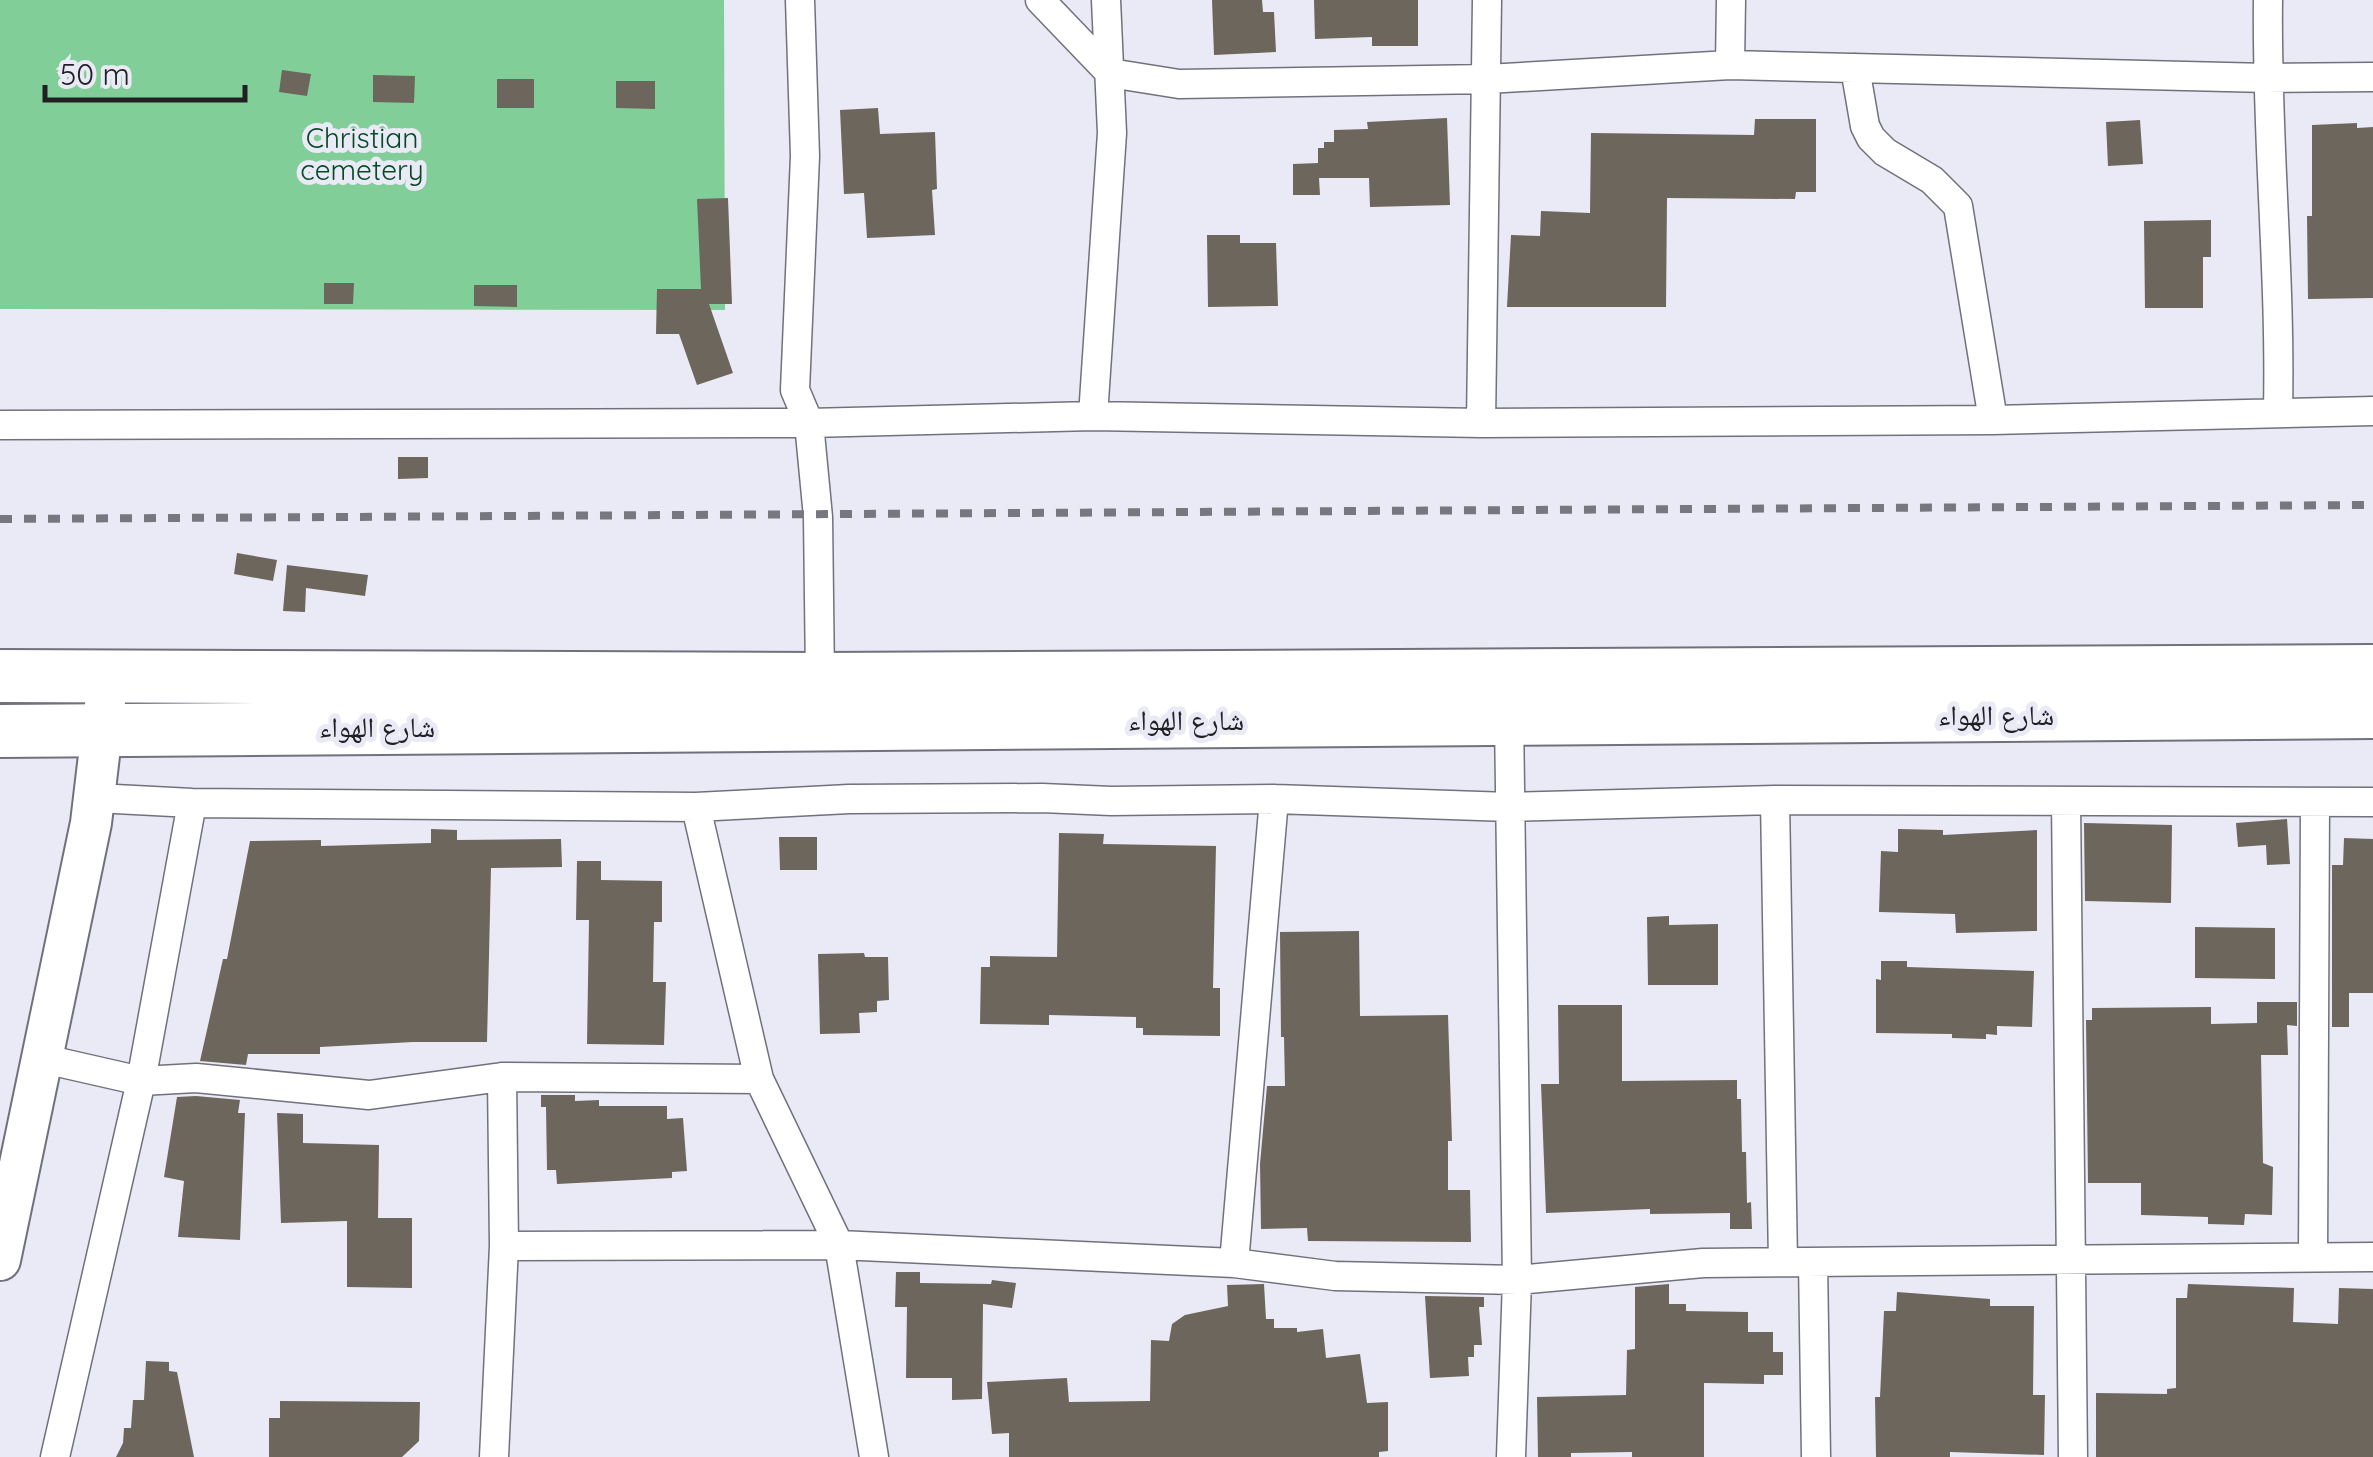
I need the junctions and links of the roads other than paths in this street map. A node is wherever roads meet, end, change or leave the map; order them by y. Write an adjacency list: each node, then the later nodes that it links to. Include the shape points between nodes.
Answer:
1 (800, 0): 18 (street, via 805,156 795,390)
2 (1040, 0): 10 (street)
3 (1106, 0): 10 (street)
4 (1126, 0): 10 (street)
5 (1487, 0): 12 (street)
6 (1731, 0): 8 (street)
7 (2268, 0): 13 (street)
8 (1730, 65): 9 (street); 12 (street)
9 (1855, 68): 13 (street); 17 (street, via 1871,138 1958,206)
10 (1110, 73): 12 (street, via 1179,84); 16 (street)
11 (2373, 77): 13 (street)
12 (1488, 78): 19 (street)
13 (2267, 78): 14 (street)
14 (2278, 411): 15 (street); 17 (street)
15 (2373, 411)
16 (1093, 416): 18 (street); 19 (street)
17 (1993, 420): 19 (street)
18 (809, 423): 20 (street); 24 (street)
19 (1481, 423)
20 (0, 426)
21 (2373, 672): 24 (highway, شارع الهواء)
22 (0, 676): 23 (highway, شارع الهواء)
23 (106, 676): 24 (highway, شارع الهواء); 27 (street)
24 (820, 679)
25 (2373, 712): 26 (highway, شارع الهواء)
26 (1510, 718): 27 (highway, شارع الهواء); 37 (street)
27 (104, 729): 28 (highway, شارع الهواء); 29 (street)
28 (0, 731)
29 (96, 798): 35 (street); 38 (street)
30 (1274, 799): 36 (street, via 868,799); 37 (street); 50 (street)
31 (1774, 800): 32 (street); 37 (street); 48 (street)
32 (2066, 801): 33 (street); 47 (street)
33 (2315, 802): 34 (street); 44 (street)
34 (2373, 802)
35 (192, 803): 36 (street); 41 (street)
36 (696, 807): 40 (street)
37 (1509, 807): 51 (street)
38 (40, 1058): 41 (street); 46 (street)
39 (502, 1077): 40 (street); 41 (street, via 369,1095 196,1078); 43 (street)
40 (759, 1079): 42 (street)
41 (142, 1081): 53 (street)
42 (839, 1245): 43 (street); 50 (street); 52 (street)
43 (504, 1246): 54 (street)
44 (2313, 1257): 45 (street); 47 (street)
45 (2373, 1257)
46 (0, 1260)
47 (2070, 1260): 49 (street); 57 (street)
48 (1783, 1262): 49 (street); 51 (street)
49 (1813, 1262): 56 (street)
50 (1234, 1263): 51 (street, via 1335,1276)
51 (1517, 1280): 55 (street)
52 (873, 1456)
53 (55, 1457)
54 (494, 1457)
55 (1511, 1457)
56 (1816, 1457)
57 (2073, 1457)

